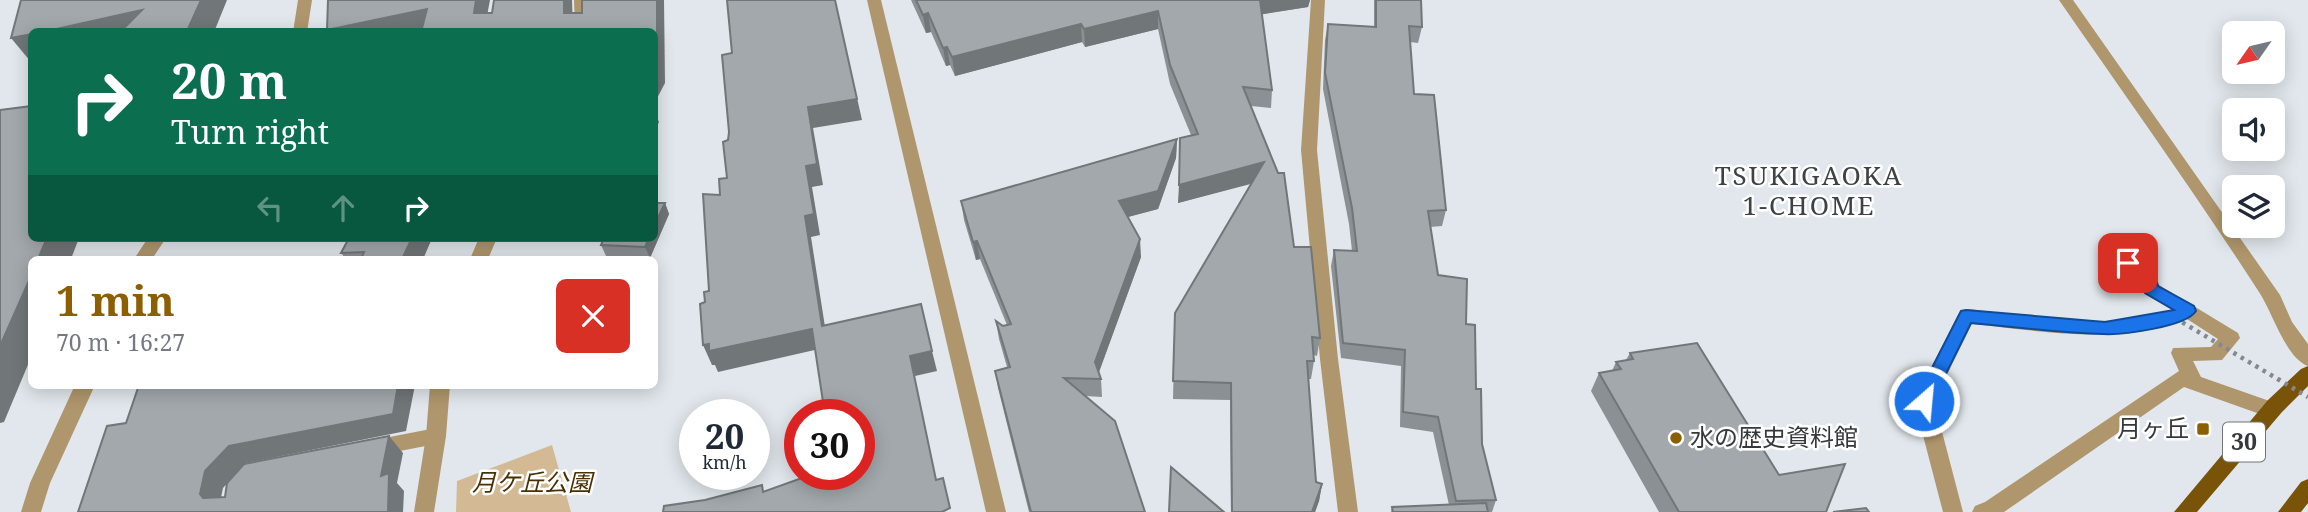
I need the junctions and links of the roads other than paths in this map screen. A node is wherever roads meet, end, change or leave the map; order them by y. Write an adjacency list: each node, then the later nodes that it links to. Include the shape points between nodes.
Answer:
1 (305, 0): 6 (street)
2 (581, 0): 7 (street)
3 (874, 0): 21 (street)
4 (1318, 0): 22 (street, via 1309,150)
5 (2066, 0): 10 (street, via 2225,226)
6 (301, 28)
7 (582, 28)
8 (2128, 263): 9 (street, via 2147,274 2151,289)
9 (2181, 314): 12 (street, via 2231,338 2215,355 2180,353); 23 (street, via 2105,328 1966,316 1924,401)
10 (2308, 359)
11 (2308, 374): 15 (main road, 30)
12 (2194, 383): 15 (street); 24 (street, via 2182,378)
13 (83, 389): 19 (street)
14 (440, 389): 16 (street)
15 (2271, 410): 25 (main road, 30)
16 (436, 436): 17 (street); 20 (street)
17 (358, 451)
18 (2308, 488): 26 (main road)
19 (31, 512)
20 (424, 512)
21 (996, 512)
22 (1348, 512)
23 (1953, 512)
24 (1982, 512)
25 (2184, 512)
26 (2288, 512)

